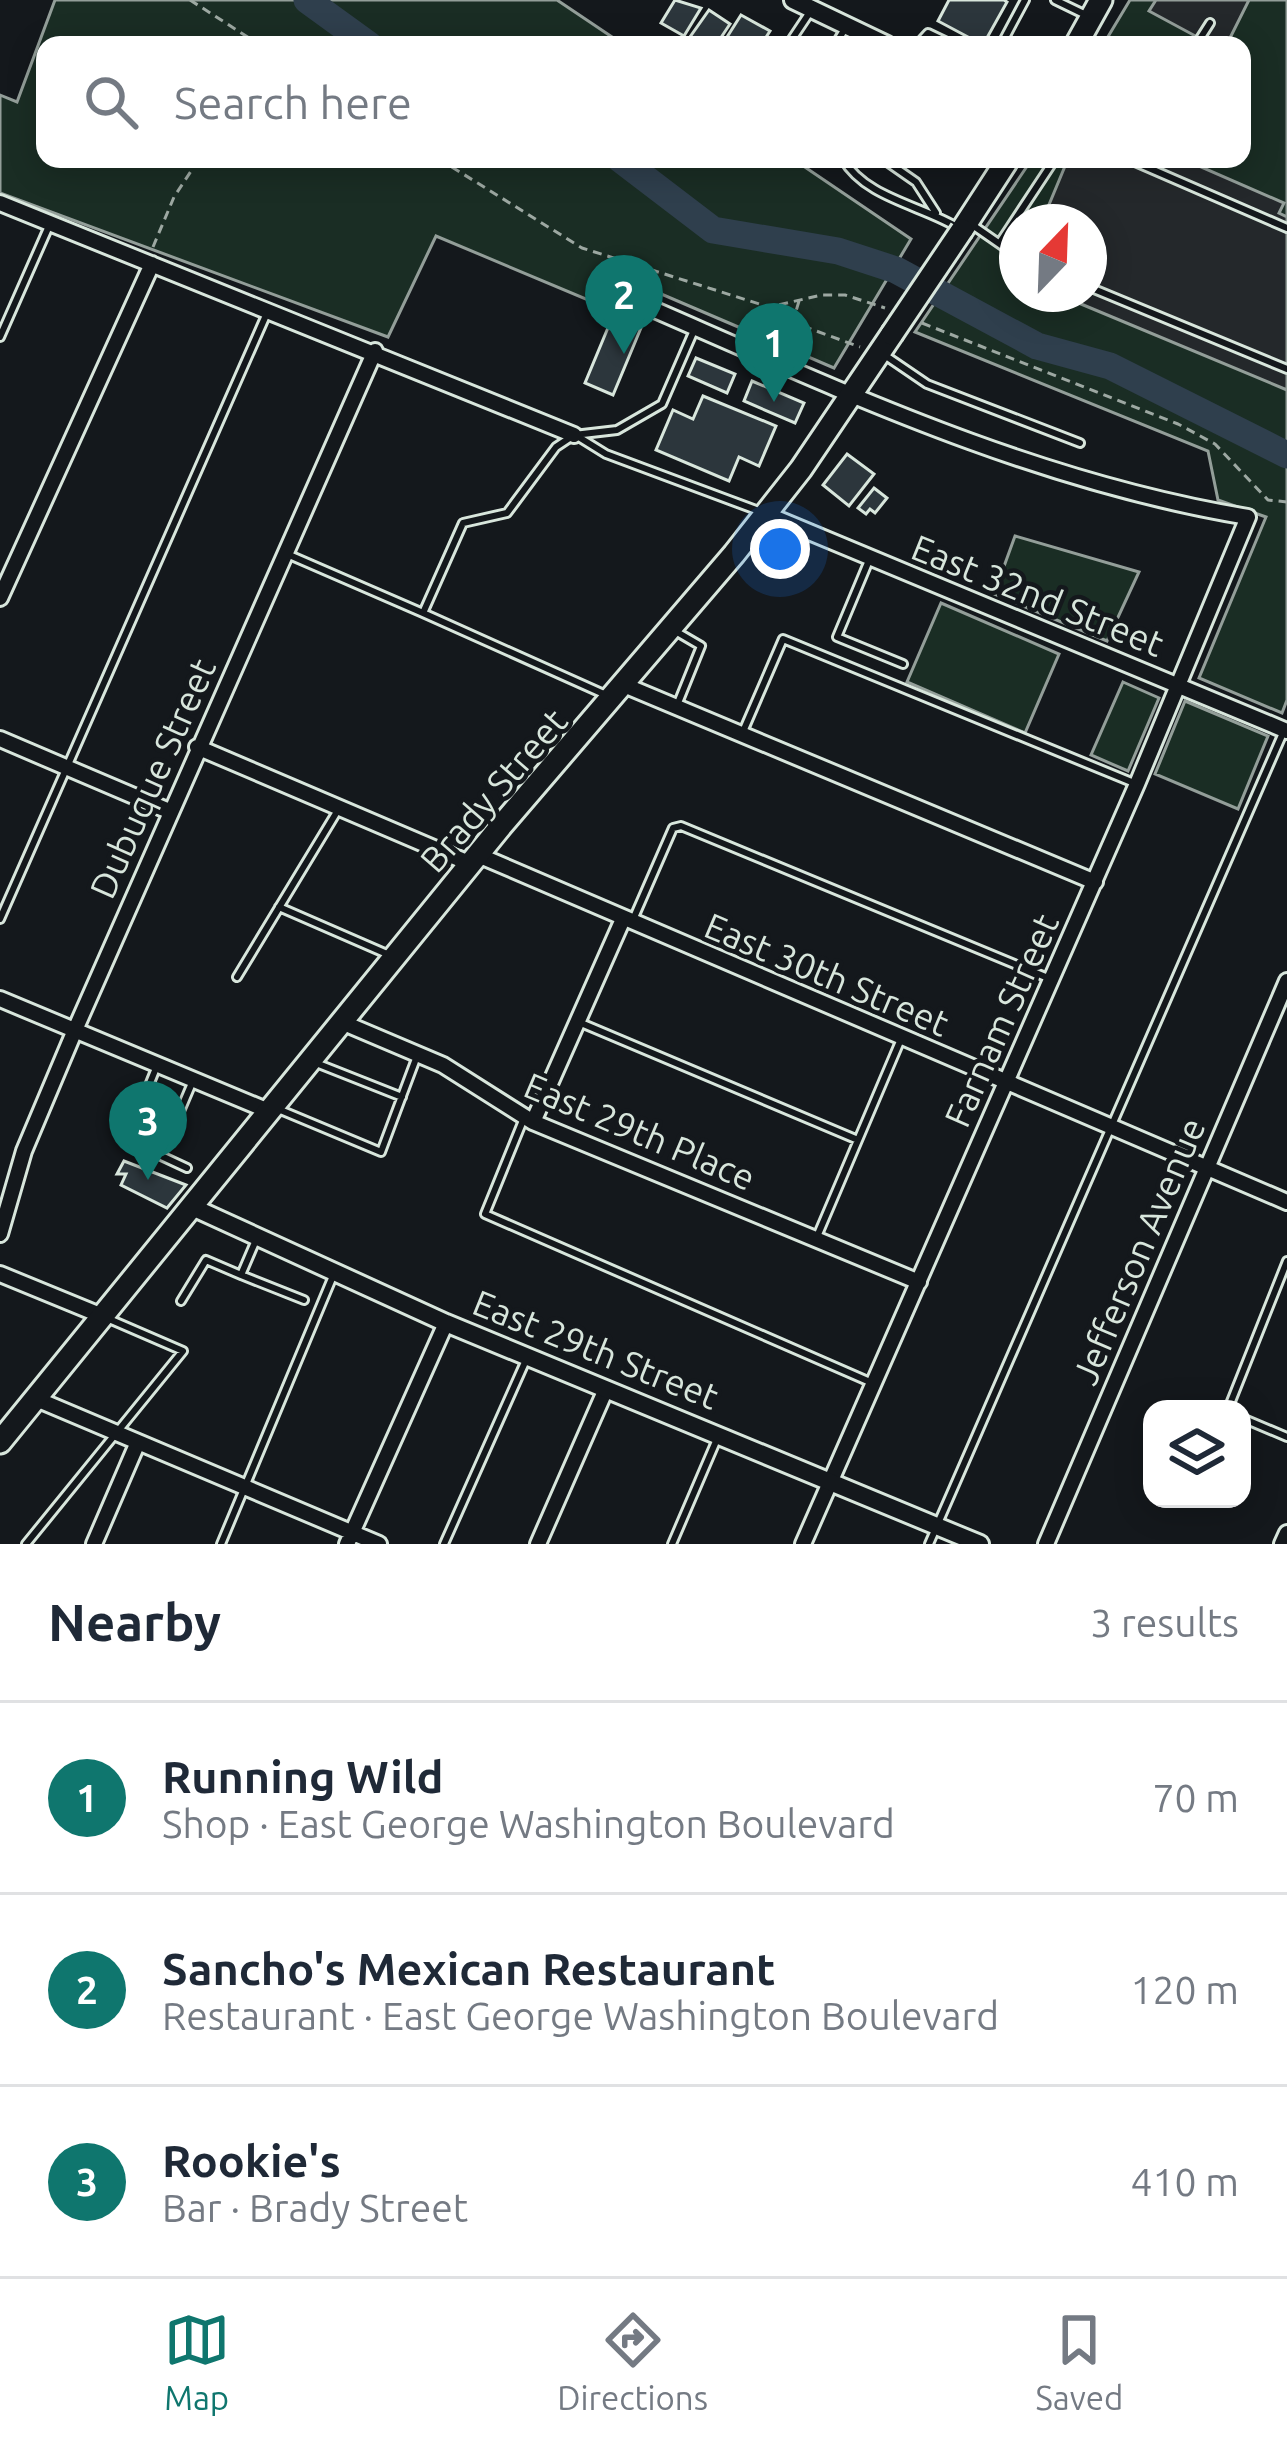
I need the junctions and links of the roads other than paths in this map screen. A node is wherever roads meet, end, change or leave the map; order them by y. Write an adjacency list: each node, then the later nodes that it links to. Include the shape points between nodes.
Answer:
1 (793, 0): 4 (street)
2 (1025, 0): 11 (lane)
3 (1055, 0): 5 (lane)
4 (812, 9): 7 (street); 8 (lane)
5 (1096, 9): 12 (highway)
6 (1210, 23): 13 (lane)
7 (847, 26): 9 (lane); 10 (street)
8 (794, 36)
9 (841, 36)
10 (868, 36)
11 (1006, 36)
12 (1081, 36)
13 (1202, 36)
14 (855, 168): 21 (lane, via 911,211)
15 (896, 168): 21 (lane)
16 (999, 168): 23 (highway, Brady Street)
17 (1049, 168): 20 (lane)
18 (1150, 168): 24 (lane)
19 (0, 203): 22 (street)
20 (1025, 204)
21 (936, 213): 23 (lane)
22 (51, 222): 26 (street); 32 (lane)
23 (965, 226): 25 (lane); 31 (highway, Brady Street, bridge)
24 (1287, 228)
25 (999, 240)
26 (149, 263): 29 (street); 41 (street)
27 (1107, 294): 34 (lane)
28 (625, 297): 30 (street)
29 (269, 310): 33 (street); 52 (lane)
30 (695, 328): 35 (street); 36 (lane, via 662,404 617,430)
31 (892, 334): 35 (highway, Brady Street); 37 (lane, via 927,384)
32 (0, 337)
33 (375, 351): 36 (street); 39 (street, Dubuque Street)
34 (1287, 369)
35 (851, 394): 38 (highway, Brady Street); 45 (street, Farnam Street, via 1057,475 1151,502 1248,517)
36 (574, 434): 38 (lane, via 606,454); 42 (lane, via 507,513 463,524)
37 (1080, 443)
38 (766, 514): 40 (street, East 32nd Street); 43 (highway, Brady Street)
39 (284, 552): 42 (lane); 51 (street, Dubuque Street)
40 (870, 558): 44 (lane, via 837,637); 45 (street, East 32nd Street)
41 (0, 598)
42 (424, 613): 46 (lane)
43 (672, 628): 46 (highway, Brady Street); 47 (lane, via 701,646)
44 (903, 664)
45 (1179, 686): 48 (street, East 32nd Street); 53 (street, Farnam Street)
46 (619, 692): 47 (street); 56 (highway, Brady Street)
47 (677, 706): 49 (street)
48 (1286, 730): 78 (lane)
49 (742, 734): 53 (lane, via 784,639); 57 (street)
50 (0, 739): 52 (street)
51 (197, 747): 54 (street, East 30th Street); 55 (street, Dubuque Street)
52 (67, 767): 55 (street); 59 (lane)
53 (1137, 784): 57 (street, Farnam Street)
54 (339, 808): 56 (street, East 30th Street); 58 (lane)
55 (169, 811): 68 (street, Dubuque Street)
56 (474, 860): 60 (street, East 30th Street); 61 (highway, Brady Street)
57 (1094, 882): 63 (street, Farnam Street)
58 (280, 907): 61 (lane); 62 (lane)
59 (0, 919)
60 (628, 921): 63 (lane, via 673,828 682,826); 66 (street); 69 (street, East 30th Street)
61 (396, 958): 67 (highway, Brady Street)
62 (237, 976)
63 (1052, 980): 74 (street, Farnam Street)
64 (1287, 981): 82 (street, Jefferson Avenue)
65 (0, 999): 68 (street)
66 (578, 1022): 77 (street); 79 (lane)
67 (344, 1023): 70 (street, East 29th Place); 71 (highway, Brady Street)
68 (75, 1030): 72 (street); 85 (street, Dubuque Street, via 24,1151)
69 (901, 1039): 74 (street, East 30th Street); 79 (lane)
70 (418, 1054): 75 (lane); 77 (street, East 29th Place)
71 (312, 1062): 75 (lane); 76 (highway, Brady Street)
72 (157, 1065): 73 (street); 80 (lane, via 127,1140)
73 (194, 1080): 76 (street); 80 (lane)
74 (1005, 1084): 78 (street, East 30th Street); 92 (street, Farnam Street)
75 (402, 1097): 76 (lane, via 381,1152)
76 (273, 1110): 84 (highway, Brady Street)
77 (529, 1120): 87 (street, East 29th Place); 98 (lane, via 484,1214)
78 (1111, 1129): 82 (street, East 30th Street); 110 (lane)
79 (858, 1140): 87 (lane)
80 (160, 1156): 81 (lane)
81 (188, 1168)
82 (1206, 1168): 83 (street, East 30th Street); 123 (street, Jefferson Avenue)
83 (1287, 1202)
84 (190, 1206): 86 (street, East 29th Street); 95 (highway, Brady Street)
85 (0, 1234)
86 (257, 1236): 89 (street, East 29th Street); 91 (lane)
87 (816, 1239): 92 (street, East 29th Place)
88 (1287, 1261): 101 (lane)
89 (335, 1271): 96 (street, East 29th Street); 109 (lane)
90 (0, 1274): 95 (street)
91 (241, 1275): 93 (lane); 94 (lane, via 206,1260)
92 (919, 1282): 98 (street, Farnam Street)
93 (304, 1300)
94 (181, 1301)
95 (100, 1315): 100 (highway, Brady Street); 103 (lane, via 183,1351)
96 (446, 1323): 97 (street, East 29th Street); 112 (street)
97 (528, 1357): 99 (street, East 29th Street); 117 (lane)
98 (874, 1384): 108 (street, Farnam Street)
99 (606, 1389): 104 (street, East 29th Street); 118 (street)
100 (34, 1398): 103 (street); 106 (highway, Brady Street)
101 (1232, 1400)
102 (1251, 1422): 105 (lane)
103 (116, 1433): 107 (street); 113 (lane)
104 (718, 1436): 108 (street, East 29th Street); 119 (lane)
105 (1287, 1437)
106 (0, 1442)
107 (138, 1442): 109 (street); 114 (street)
108 (831, 1482): 110 (street, East 29th Street); 120 (street, Farnam Street)
109 (245, 1487): 112 (street); 115 (lane)
110 (937, 1526): 121 (lane); 122 (street, East 29th Street)
111 (1287, 1533): 124 (street)
112 (349, 1538): 116 (street)
113 (26, 1544)
114 (94, 1544)
115 (221, 1544)
116 (379, 1544)
117 (444, 1544)
118 (538, 1544)
119 (672, 1544)
120 (803, 1544)
121 (929, 1544)
122 (980, 1544)
123 (1046, 1544)
124 (1282, 1544)

